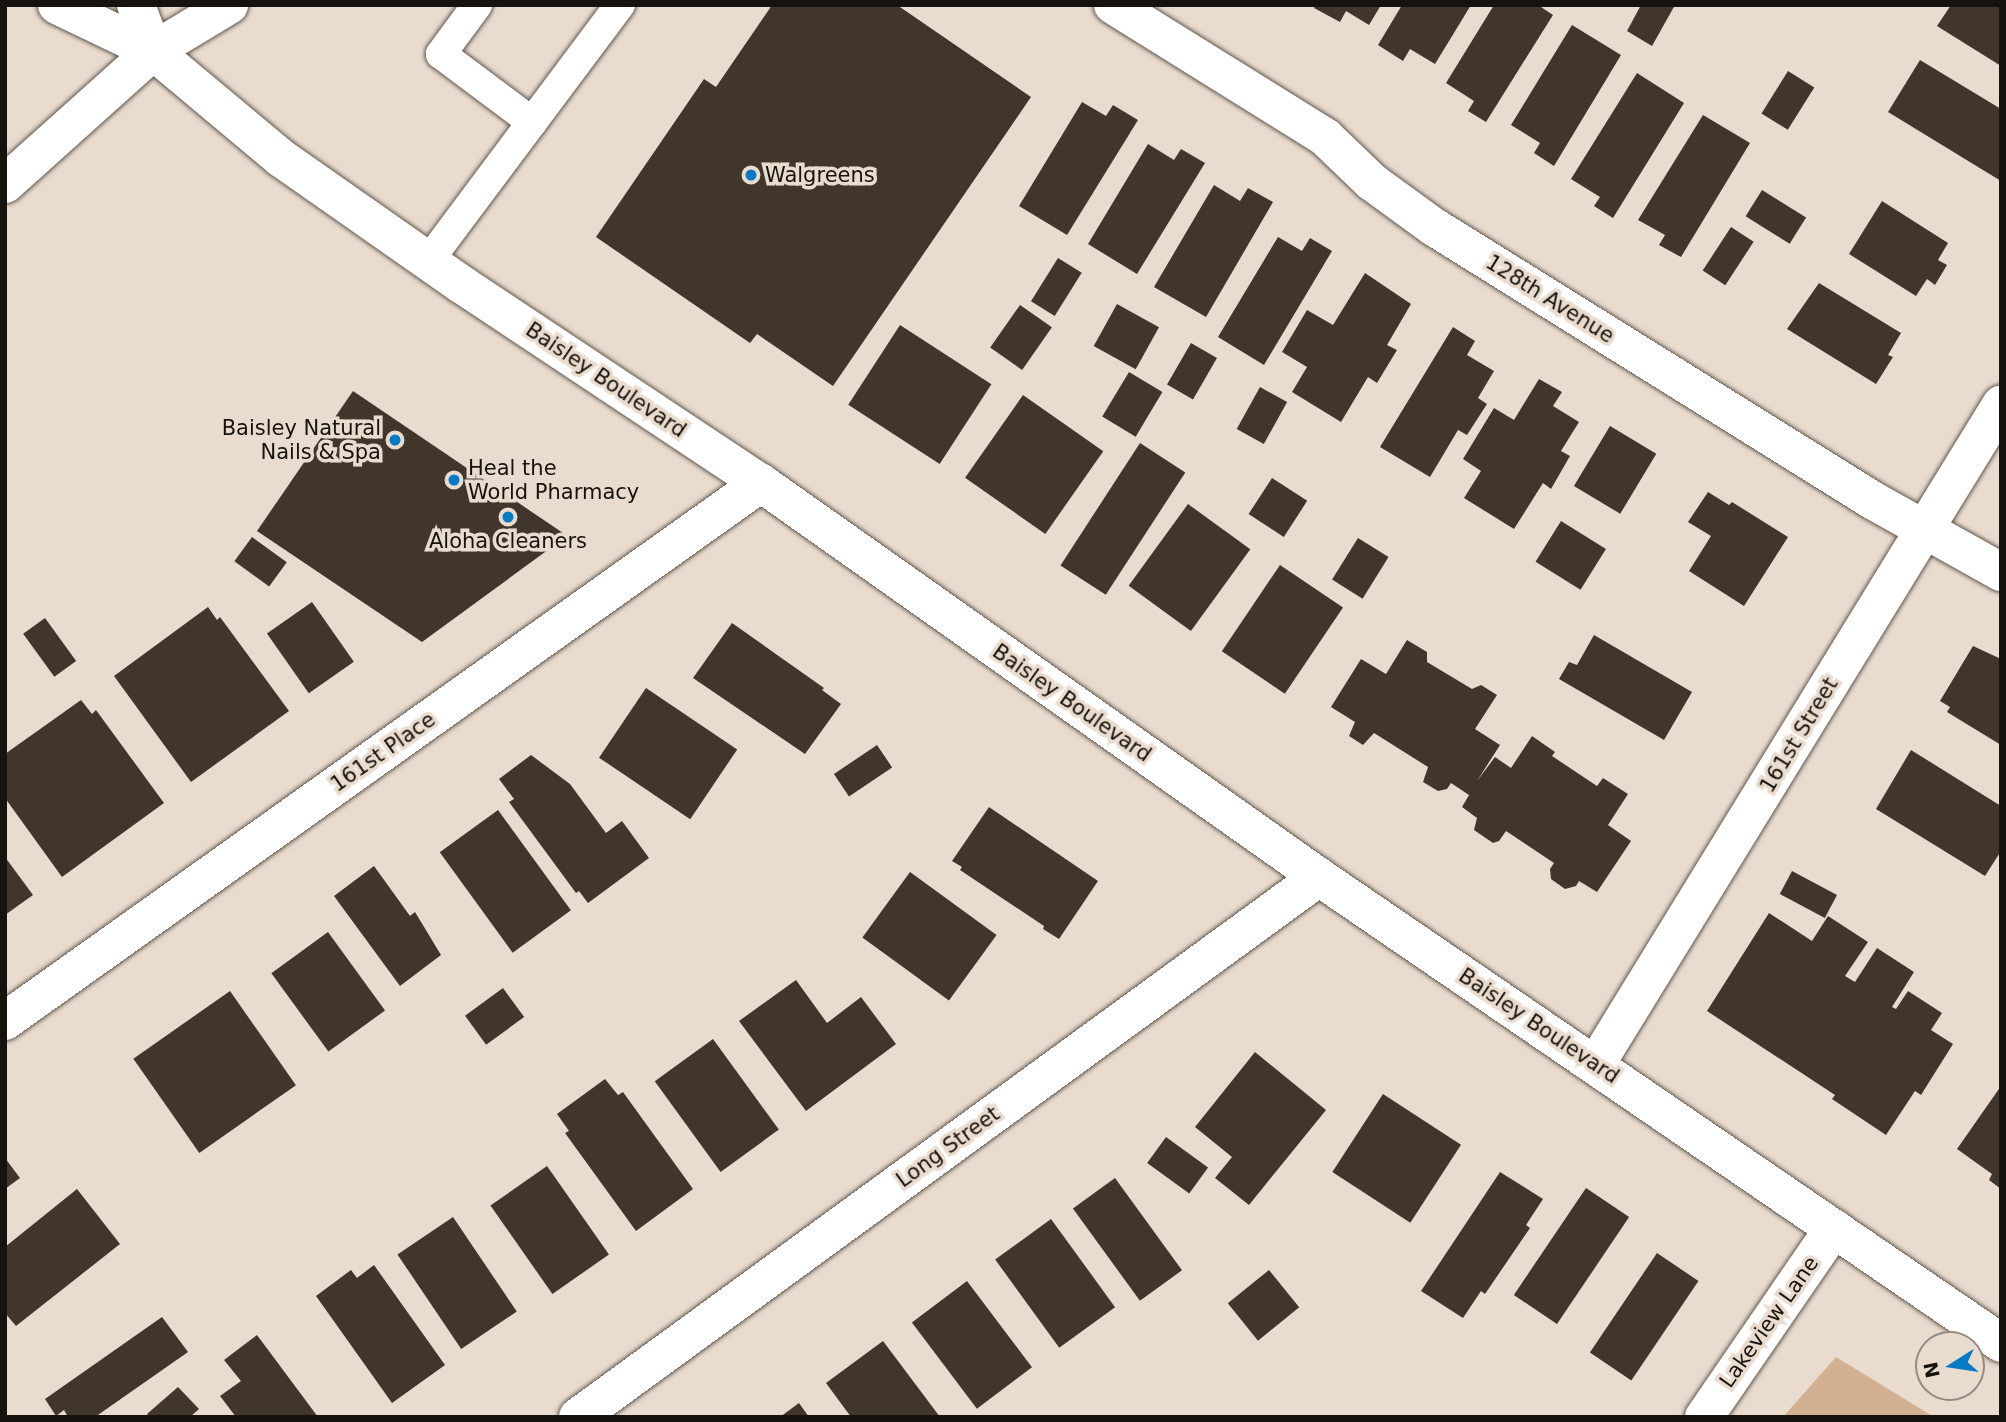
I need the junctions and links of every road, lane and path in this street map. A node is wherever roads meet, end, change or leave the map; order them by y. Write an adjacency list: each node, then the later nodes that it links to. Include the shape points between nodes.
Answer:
1 (57, 5): 8 (street, Baisley Boulevard)
2 (136, 5): 8 (street, Baisley Boulevard)
3 (163, 5): 8 (street)
4 (229, 5): 8 (street)
5 (477, 5): 9 (lane, via 441,54)
6 (620, 5): 9 (lane)
7 (1114, 5): 14 (street, 128th Avenue, via 1325,137 1372,182 1434,227)
8 (153, 51): 10 (street); 11 (street, Baisley Boulevard, via 281,158)
9 (533, 122): 11 (lane)
10 (5, 184)
11 (429, 260): 13 (street, Baisley Boulevard)
12 (2001, 405): 14 (street, 161st Street)
13 (761, 483): 16 (street, Baisley Boulevard); 17 (street, 161st Place)
14 (1925, 529): 15 (street, 128th Avenue); 18 (street, 161st Street)
15 (2001, 572)
16 (1319, 877): 18 (street, Baisley Boulevard); 21 (street, Long Street)
17 (5, 1021)
18 (1596, 1064): 19 (street, Baisley Boulevard)
19 (1834, 1228): 20 (street, Baisley Boulevard); 22 (street, Lakeview Lane)
20 (2001, 1343)
21 (578, 1417)
22 (1704, 1417)

